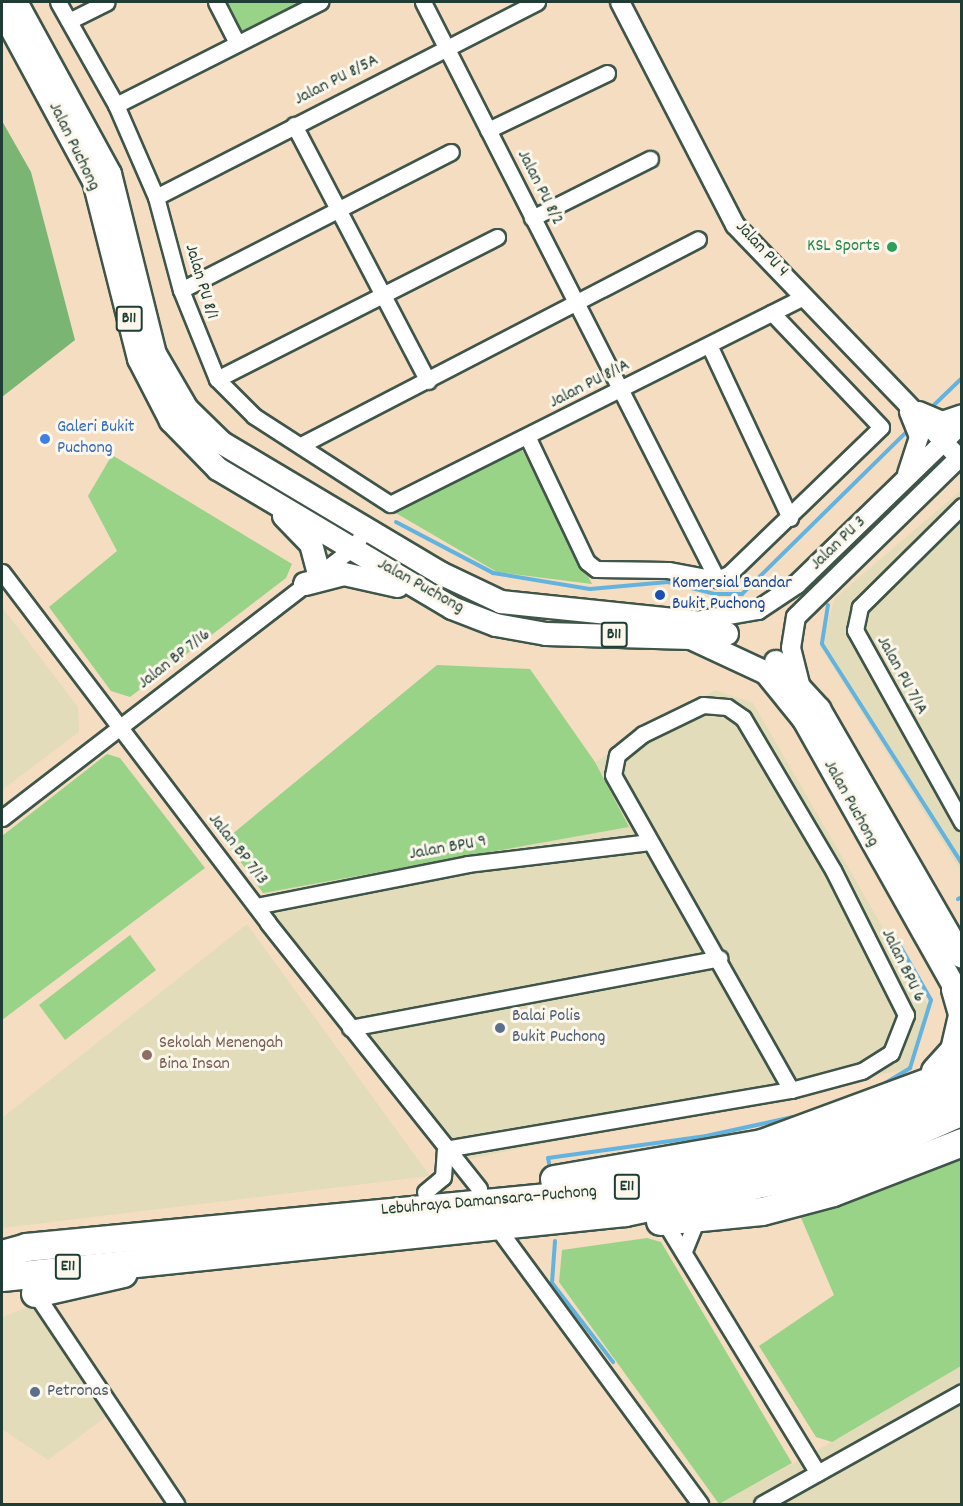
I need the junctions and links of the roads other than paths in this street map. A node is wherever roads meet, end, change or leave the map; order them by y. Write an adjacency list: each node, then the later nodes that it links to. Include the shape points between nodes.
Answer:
1 (16, 2): 45 (main road, Jalan Puchong / B11, via 110,174 155,354 187,409 222,443)
2 (58, 2): 10 (street, Jalan PU 8/1)
3 (107, 2): 10 (street)
4 (216, 2): 11 (street)
5 (320, 2): 11 (street)
6 (423, 2): 12 (street, Jalan PU 8/2)
7 (537, 2): 12 (street, Jalan PU 8/5A)
8 (621, 2): 25 (street, Jalan PU 4, via 735,225)
9 (2, 11): 41 (main road, Jalan Puchong / B11, via 94,181 144,369 171,421 218,469)
10 (69, 21): 14 (street, Jalan PU 8/1)
11 (237, 43): 14 (street)
12 (446, 47): 15 (street, Jalan PU 8/5A); 16 (street, Jalan PU 8/2)
13 (607, 73): 16 (street)
14 (116, 105): 19 (street, Jalan PU 8/1)
15 (294, 124): 19 (street, Jalan PU 8/5A); 20 (street)
16 (488, 130): 21 (street, Jalan PU 8/2)
17 (452, 152): 20 (street)
18 (650, 159): 21 (street)
19 (156, 197): 24 (street, Jalan PU 8/1)
20 (338, 210): 24 (street); 26 (street)
21 (532, 218): 27 (street, Jalan PU 8/2)
22 (497, 237): 26 (street)
23 (698, 238): 27 (street)
24 (181, 290): 30 (street, Jalan PU 8/1)
25 (805, 296): 28 (street, Jalan PU 8/1A); 33 (street, Jalan PU 4)
26 (383, 297): 30 (street); 31 (street)
27 (576, 304): 31 (street); 32 (street, Jalan PU 8/2)
28 (772, 313): 29 (street, Jalan PU 8/1A); 44 (street, via 881,427)
29 (709, 345): 32 (street, Jalan PU 8/1A); 44 (street)
30 (217, 379): 38 (street, Jalan PU 8/1, via 254,416)
31 (428, 381): 38 (street)
32 (623, 390): 36 (street, Jalan PU 8/1A); 49 (street, Jalan PU 8/2)
33 (904, 402): 34 (street, via 932,419); 37 (street, Jalan PU 4); 40 (street, via 919,437)
34 (962, 414)
35 (962, 424): 37 (street, Jalan PU 3)
36 (528, 438): 42 (street, Jalan PU 8/1A); 49 (street, via 587,562 596,569 668,570)
37 (943, 442): 39 (street, Jalan PU 4); 40 (street, Jalan PU 3)
38 (301, 444): 42 (street, Jalan PU 8/1)
39 (961, 457): 52 (street, Jalan PU 3, via 796,617 791,648)
40 (905, 479): 51 (street, Jalan PU 3, via 775,600 736,617)
41 (245, 484): 46 (main road, Jalan Puchong / B11); 48 (main road, via 294,524 310,544)
42 (390, 504)
43 (962, 506): 56 (street, Jalan PU 7/1A, via 860,608 855,630)
44 (790, 518): 49 (street)
45 (366, 528): 46 (street, Jalan BP 7/16); 51 (main road, Jalan Puchong / B11, via 501,602)
46 (354, 547): 48 (street, Jalan BP 7/16); 50 (main road, Jalan Puchong / B11)
47 (2, 572): 53 (street, Jalan BP 7/13)
48 (312, 579): 50 (main road, via 344,574 382,579); 53 (street, Jalan BP 7/16)
49 (717, 579)
50 (452, 608): 54 (main road, Jalan Puchong / B11, via 496,625 546,634 692,638 745,659 786,693)
51 (693, 622): 52 (main road, Jalan Puchong / B11, via 755,648)
52 (800, 684): 54 (main road, Jalan Puchong / B11)
53 (118, 728): 55 (street, Jalan BP 7/16); 58 (street, Jalan BP 7/13)
54 (865, 809): 59 (main road, Jalan Puchong / B11); 61 (main road, Jalan Puchong / B11)
55 (2, 818)
56 (962, 822)
57 (649, 842): 58 (street, Jalan BPU 9, via 468,864); 60 (street); 65 (street, Jalan BPU 6, via 613,775 617,755 678,714 703,705 728,707 743,718 833,870 906,1015 891,1053 862,1071)
58 (256, 906): 62 (street, Jalan BP 7/13)
59 (962, 957)
60 (720, 958): 62 (street); 65 (street)
61 (960, 1005): 66 (highway, via 954,1050)
62 (350, 1028): 69 (street, Jalan BP 7/13)
63 (962, 1062): 66 (highway)
64 (962, 1086): 74 (highway, Lebuhraya Damansara–Puchong / E11, via 843,1139 736,1168 598,1192)
65 (791, 1090): 69 (street, Jalan BPU 6)
66 (910, 1090): 70 (highway, via 762,1143 621,1169)
67 (962, 1112): 73 (highway, Lebuhraya Damansara–Puchong / E11, via 834,1168)
68 (962, 1142): 72 (highway, via 833,1191 762,1211)
69 (446, 1149): 70 (street, Jalan BP 7/13); 71 (street, via 443,1177)
70 (479, 1188): 71 (highway)
71 (425, 1192): 74 (highway)
72 (701, 1218): 75 (highway); 77 (street)
73 (580, 1220): 75 (highway, via 635,1225); 76 (highway, Lebuhraya Damansara–Puchong / E11)
74 (277, 1221): 78 (highway, Lebuhraya Damansara–Puchong / E11)
75 (664, 1221): 77 (street)
76 (496, 1226): 79 (highway, Lebuhraya Damansara–Puchong / E11); 85 (street)
77 (684, 1251): 83 (street)
78 (2, 1254)
79 (136, 1263): 80 (highway, Lebuhraya Damansara–Puchong / E11); 81 (highway, via 104,1282)
80 (2, 1277)
81 (35, 1293): 84 (street)
82 (962, 1392): 83 (street)
83 (818, 1473): 86 (street)
84 (176, 1504)
85 (700, 1504)
86 (762, 1504)

